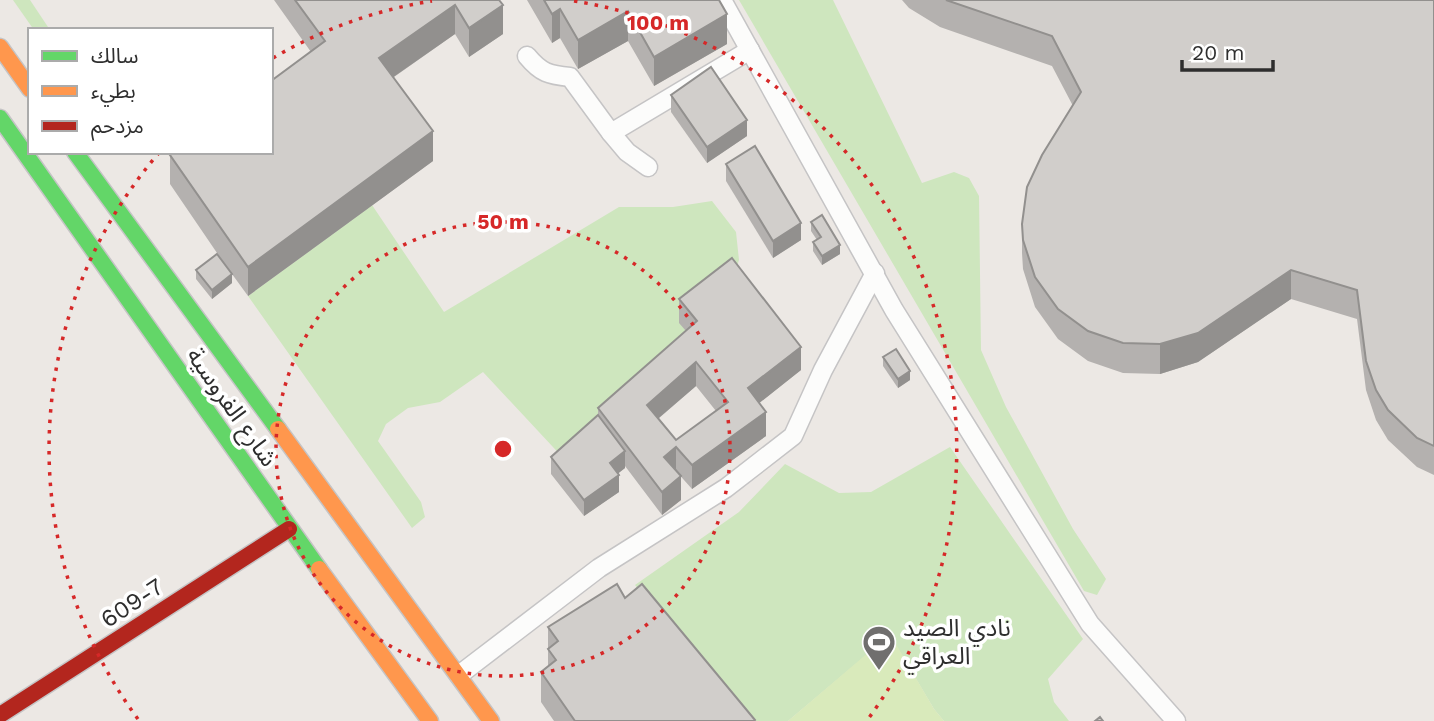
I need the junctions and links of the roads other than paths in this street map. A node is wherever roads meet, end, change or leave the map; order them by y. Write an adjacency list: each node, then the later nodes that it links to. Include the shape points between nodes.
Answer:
1 (722, 0): 3 (lane)
2 (0, 47): 5 (street)
3 (750, 50): 7 (lane); 12 (lane)
4 (527, 56): 7 (lane, via 538,69 570,77)
5 (28, 86)
6 (0, 118): 8 (street, شارع الفروسية)
7 (611, 134): 11 (lane)
8 (23, 137)
9 (35, 154): 13 (street, شارع الفروسية)
10 (76, 154): 14 (street, شارع الفروسية)
11 (648, 167)
12 (875, 273): 14 (lane, via 793,436 726,488 599,568); 18 (lane, via 1090,624)
13 (289, 528): 15 (street, 609-7); 16 (street, شارع الفروسية)
14 (459, 675): 17 (street, شارع الفروسية)
15 (0, 715)
16 (430, 721)
17 (491, 721)
18 (1176, 721)

